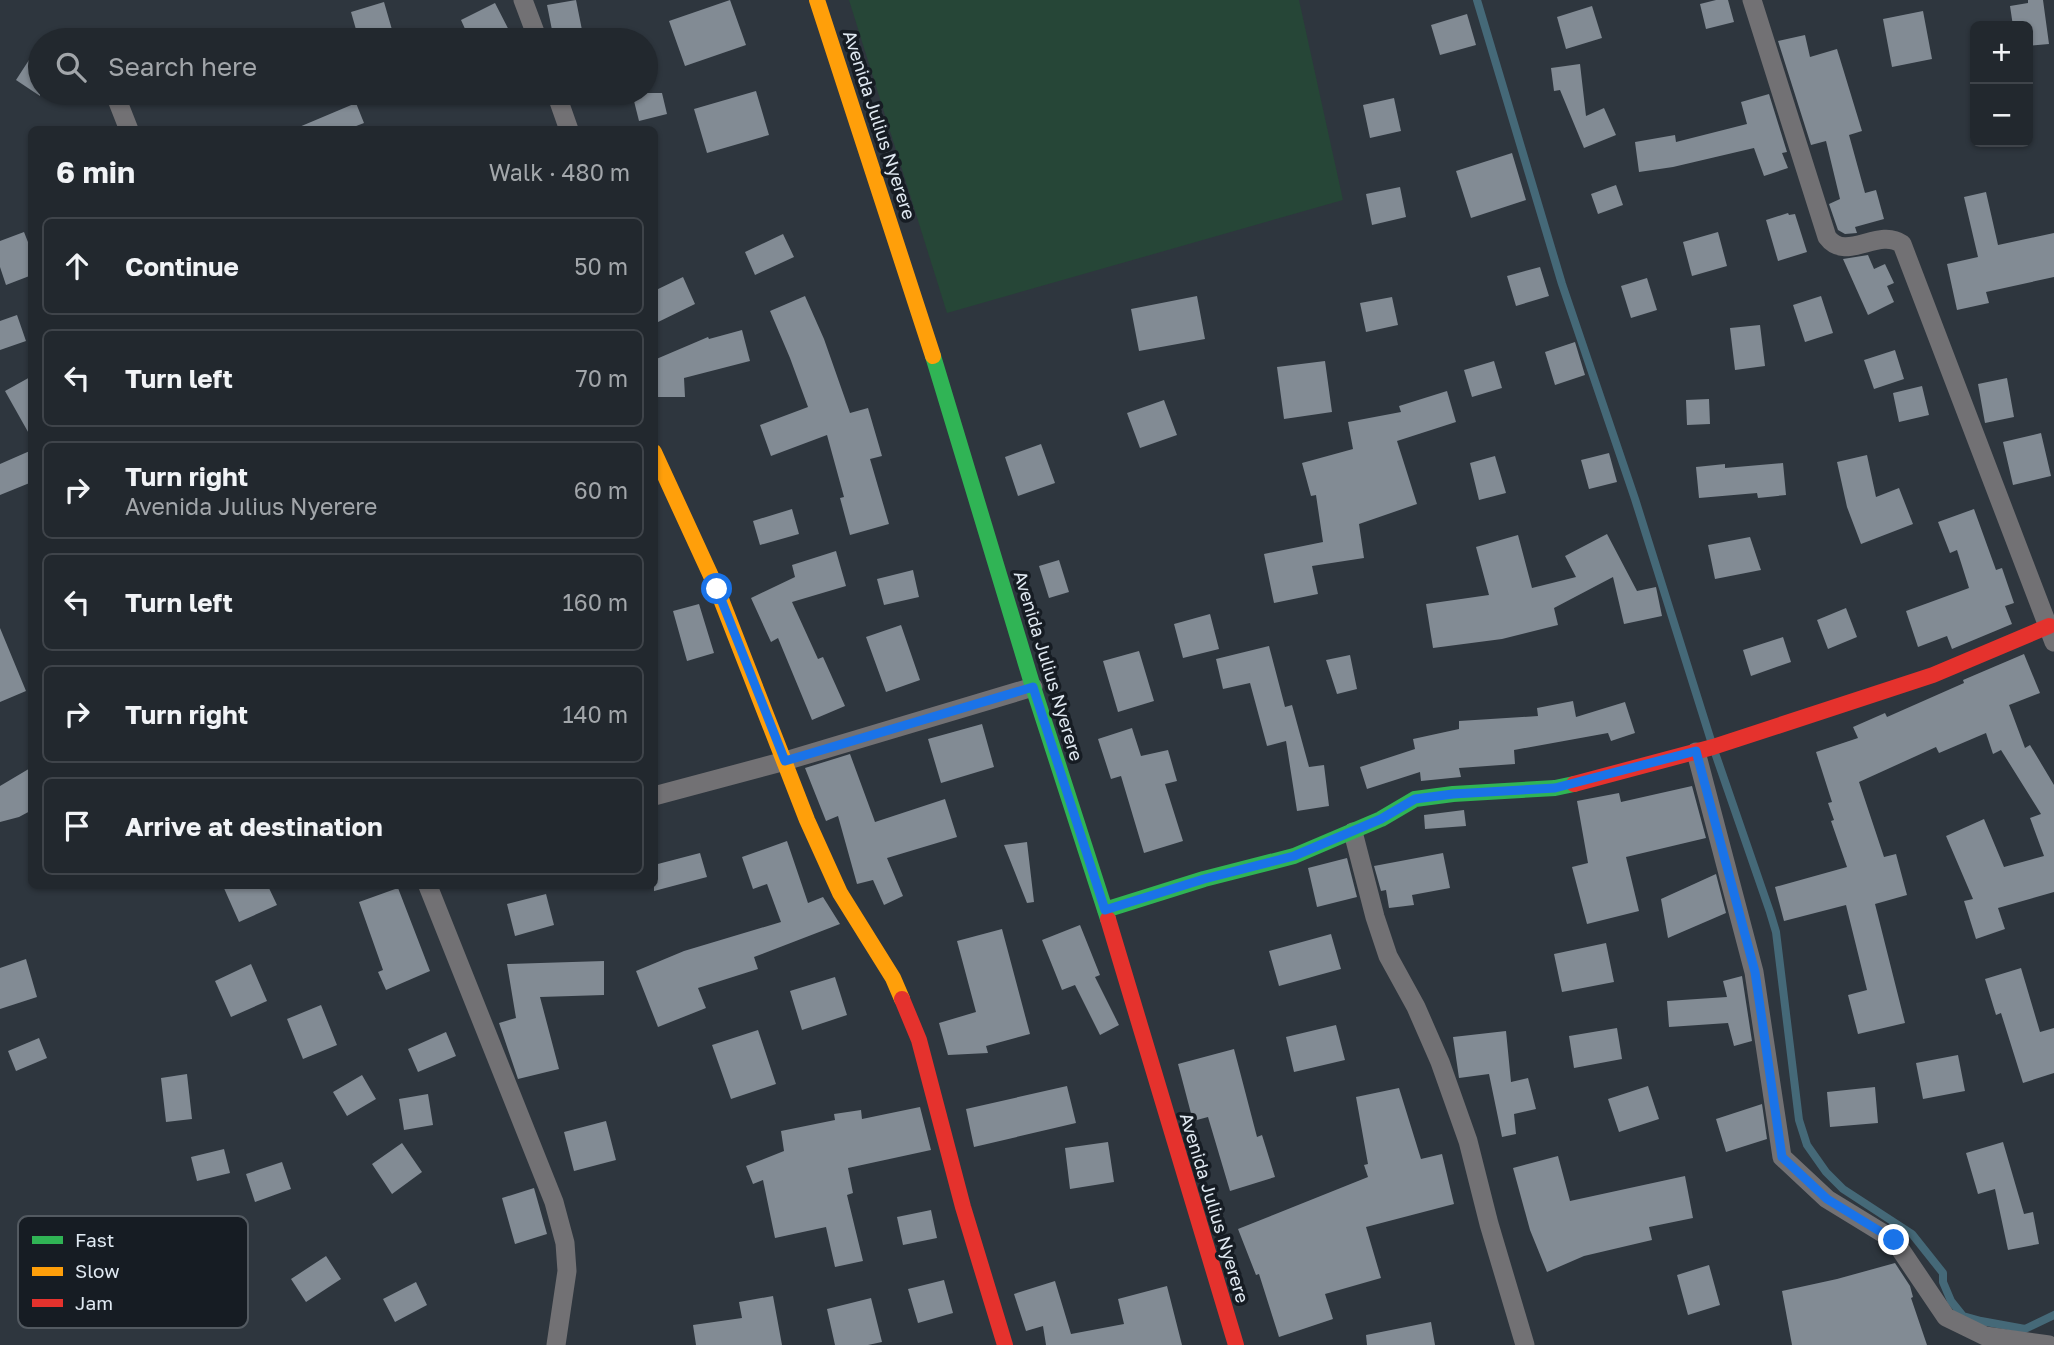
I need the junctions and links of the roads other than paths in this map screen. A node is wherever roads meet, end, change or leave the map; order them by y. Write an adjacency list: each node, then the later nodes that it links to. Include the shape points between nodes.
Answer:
1 (523, 0): 4 (street)
2 (817, 0): 11 (street, Avenida Julius Nyerere, via 916,300)
3 (1752, 0): 10 (street, via 1827,237 1844,248 1888,238 1902,244)
4 (533, 28)
5 (119, 105): 7 (street)
6 (560, 105): 8 (street)
7 (127, 126)
8 (568, 126)
9 (658, 461): 13 (street, via 717,589)
10 (2051, 634): 12 (street)
11 (1033, 687): 13 (street); 17 (street, Avenida Julius Nyerere)
12 (1696, 751): 15 (street, via 1555,788 1415,799); 22 (street, via 1755,972 1782,1157 1827,1199 1894,1240 1945,1317 1985,1336)
13 (785, 761): 14 (street); 19 (street, via 840,893 893,978 919,1040)
14 (658, 795)
15 (1353, 832): 17 (street, via 1294,856); 21 (street, via 1388,956 1440,1062 1468,1141)
16 (429, 889): 18 (street, via 554,1202 567,1271)
17 (1105, 910): 20 (street, Avenida Julius Nyerere)
18 (556, 1345)
19 (1005, 1345)
20 (1236, 1345)
21 (1525, 1345)
22 (2049, 1345)

